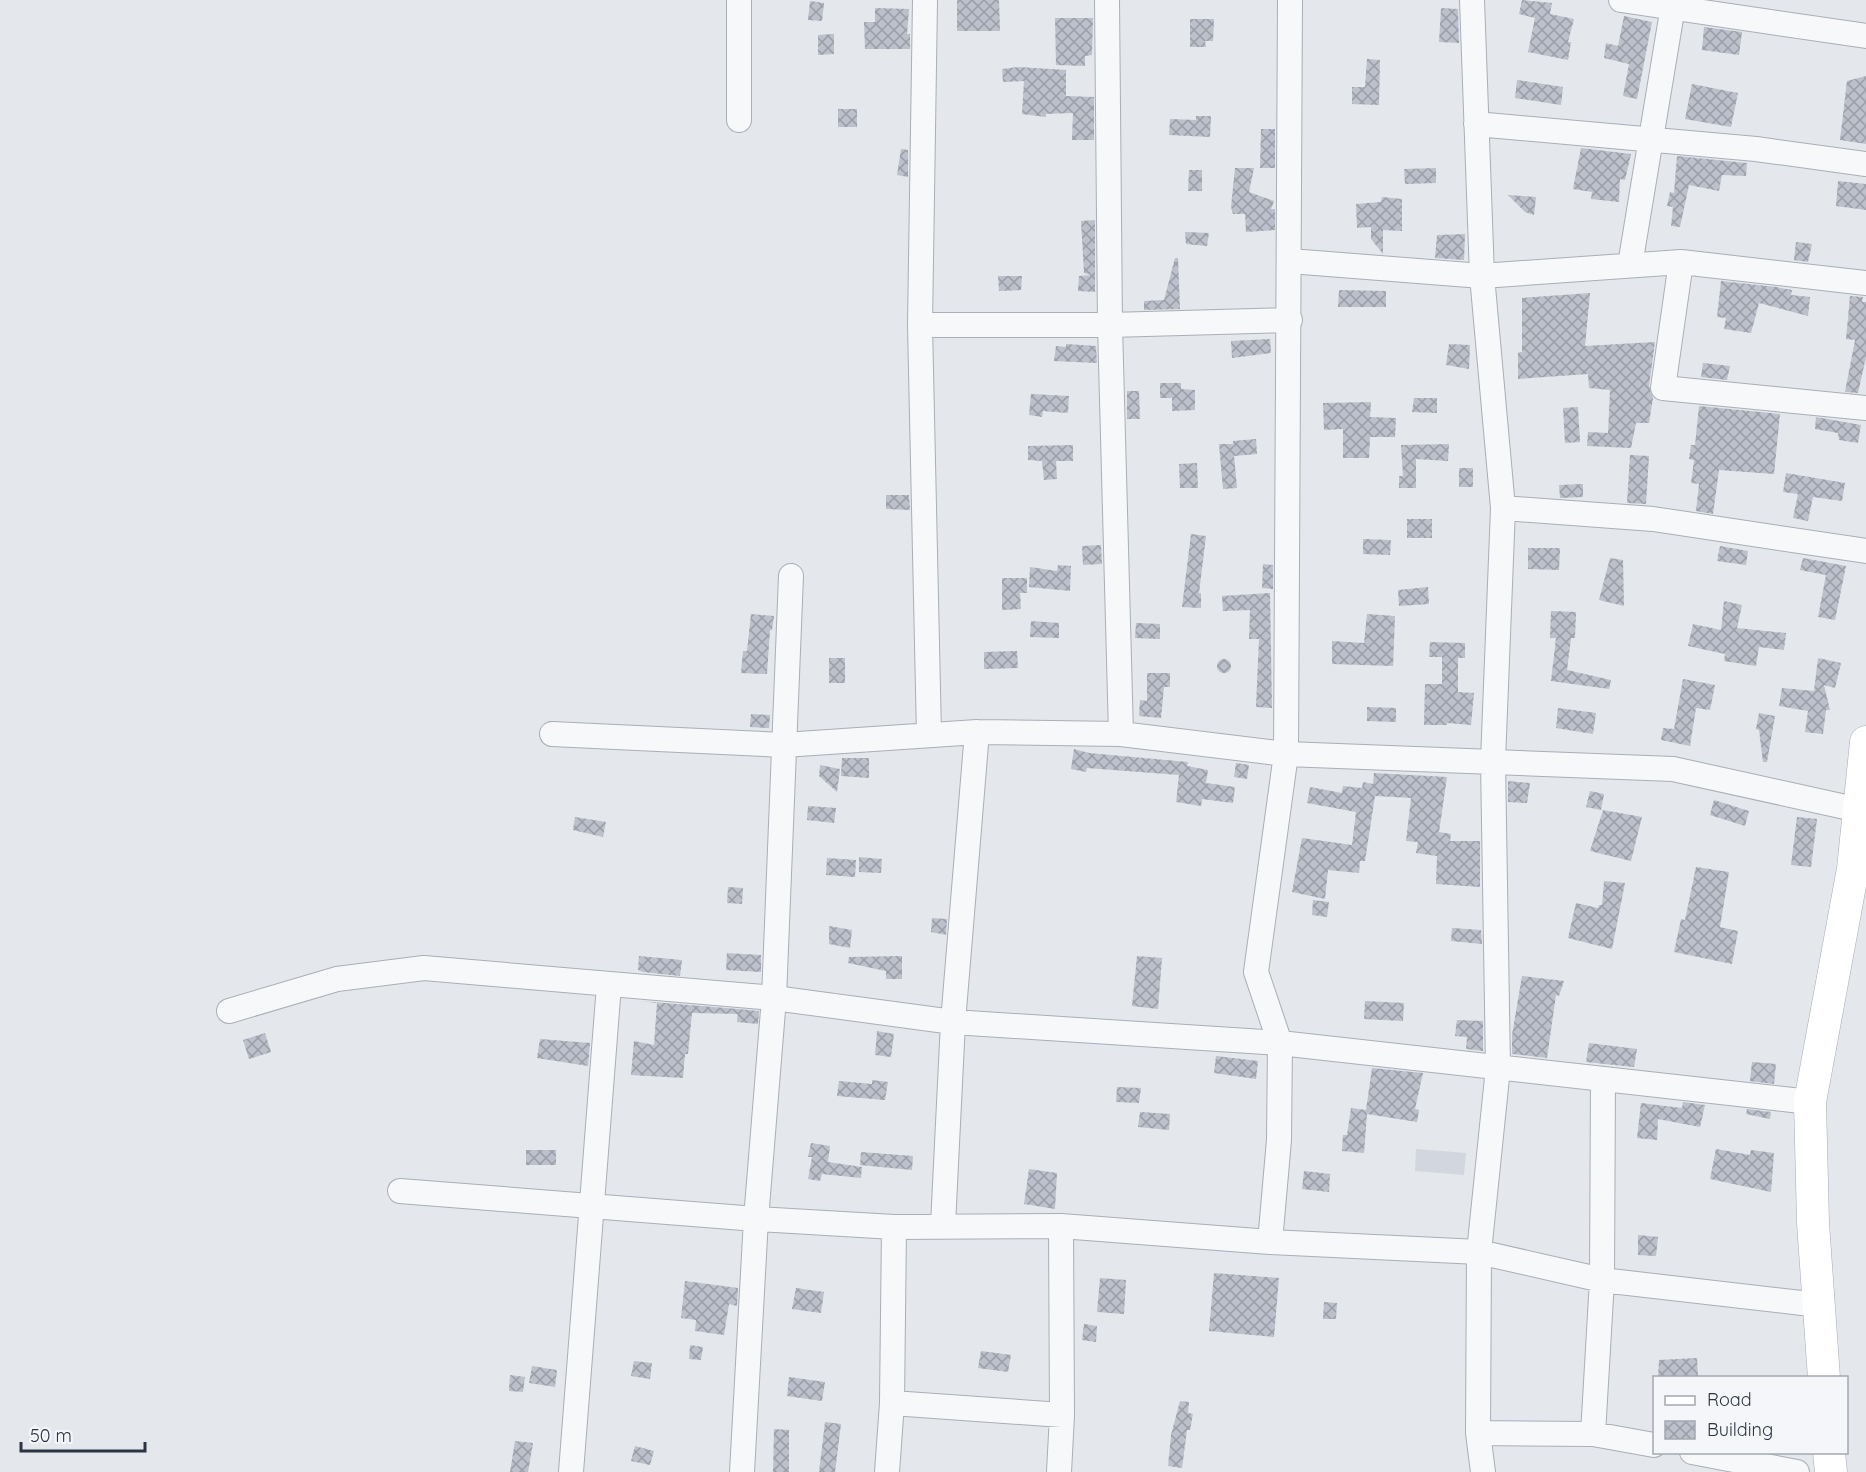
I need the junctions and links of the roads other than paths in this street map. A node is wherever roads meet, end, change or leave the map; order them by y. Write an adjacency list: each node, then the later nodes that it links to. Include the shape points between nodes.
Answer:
1 (740, 0): 9 (street)
2 (925, 0): 19 (street)
3 (1107, 0): 20 (street)
4 (1290, 0): 13 (street)
5 (1472, 0): 10 (street)
6 (1621, 0): 7 (street)
7 (1674, 4): 8 (street); 11 (street)
8 (1866, 36)
9 (739, 120)
10 (1476, 124): 11 (street); 16 (street)
11 (1651, 139): 12 (street); 15 (street)
12 (1866, 164)
13 (1290, 261): 16 (street); 18 (street)
14 (1681, 262): 15 (street); 17 (street); 21 (street, via 1663,388)
15 (1630, 265): 16 (street)
16 (1482, 276): 22 (street)
17 (1866, 283)
18 (1290, 320): 20 (street); 31 (street)
19 (920, 325): 20 (street); 28 (street)
20 (1110, 325): 27 (street)
21 (1866, 408)
22 (1503, 508): 23 (street, via 1653,519); 32 (street)
23 (1866, 551)
24 (791, 576): 30 (street)
25 (977, 732): 27 (street); 28 (street); 38 (street)
26 (552, 734): 30 (street)
27 (1121, 734): 31 (street)
28 (929, 735): 30 (street)
29 (1866, 742): 33 (main road)
30 (784, 745): 36 (street)
31 (1286, 754): 32 (street); 39 (street, via 1256,972)
32 (1492, 761): 33 (street, via 1673,770); 40 (street)
33 (1859, 810): 34 (main road)
34 (1862, 875): 42 (main road)
35 (609, 985): 36 (street); 37 (street, via 424,968 337,979); 44 (street)
36 (774, 998): 38 (street); 45 (street)
37 (229, 1011)
38 (952, 1022): 39 (street); 46 (street)
39 (1280, 1043): 40 (street); 49 (street, via 1279,1140)
40 (1498, 1068): 41 (street); 50 (street)
41 (1603, 1079): 42 (street); 51 (street)
42 (1809, 1102): 52 (main road)
43 (400, 1191): 44 (street)
44 (590, 1204): 45 (street); 61 (street)
45 (756, 1219): 48 (street); 62 (street)
46 (943, 1225): 47 (street); 48 (street)
47 (1061, 1226): 49 (street); 55 (street)
48 (894, 1227): 54 (street)
49 (1270, 1242): 50 (street)
50 (1479, 1252): 51 (street); 56 (street)
51 (1602, 1280): 52 (street); 57 (street)
52 (1819, 1305): 53 (main road)
53 (1824, 1376)
54 (892, 1403): 55 (street); 63 (street)
55 (1062, 1415): 64 (street)
56 (1478, 1433): 57 (street); 65 (street)
57 (1593, 1434): 58 (street)
58 (1653, 1445)
59 (1702, 1454): 66 (street)
60 (1829, 1454): 67 (main road)
61 (572, 1472)
62 (742, 1472)
63 (887, 1472)
64 (1059, 1472)
65 (1483, 1472)
66 (1797, 1472)
67 (1831, 1472)

